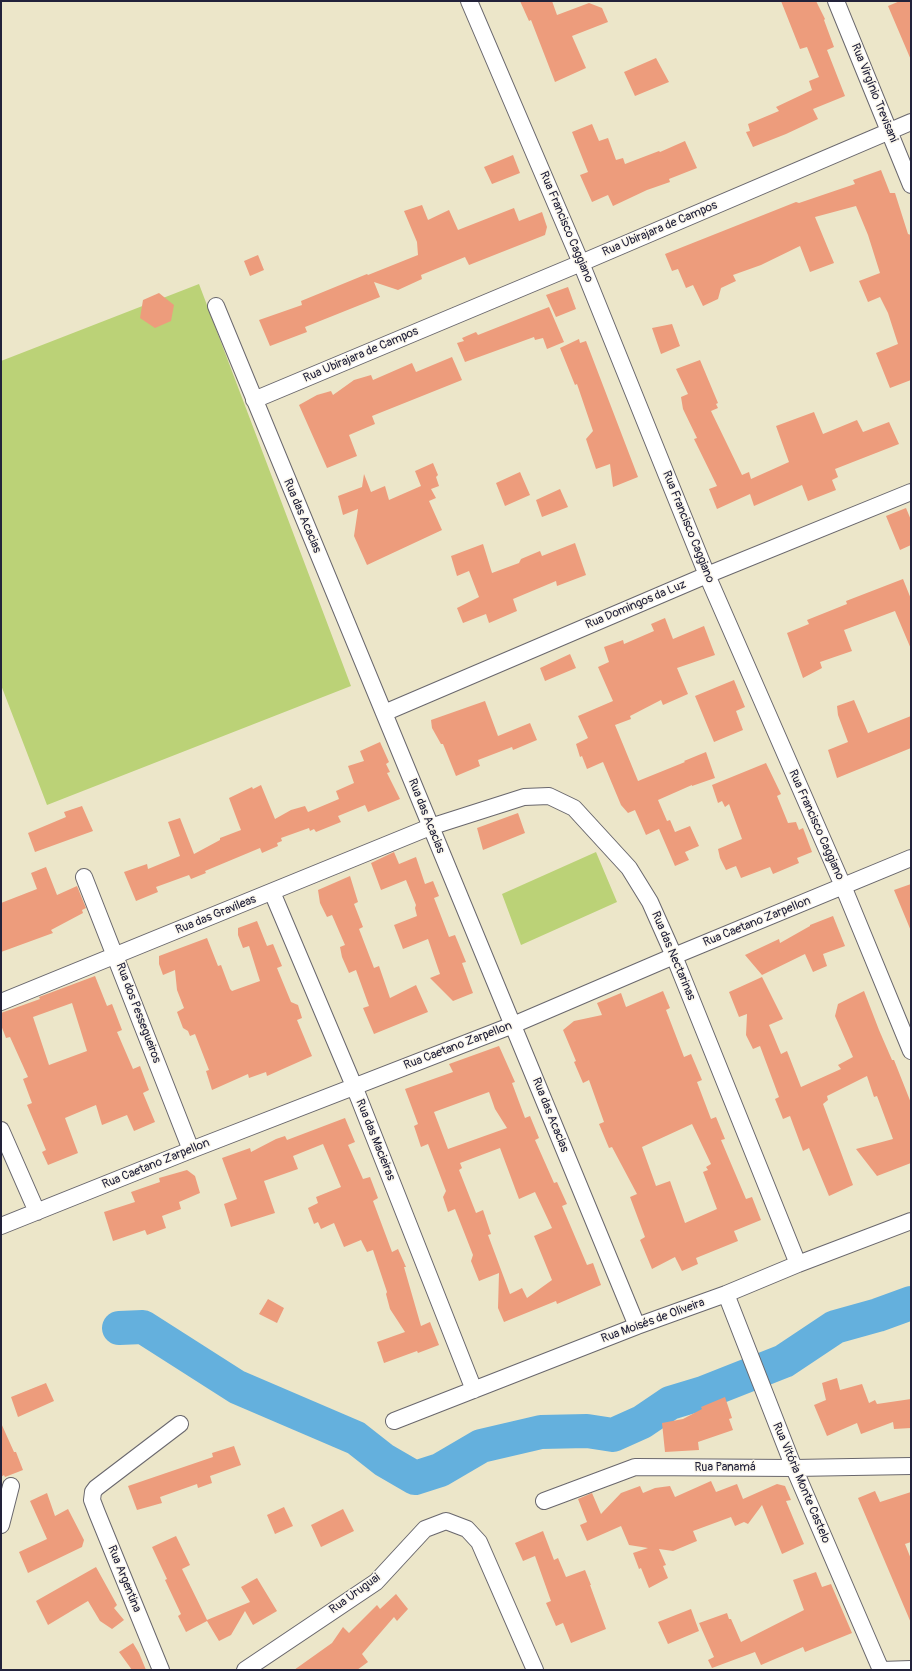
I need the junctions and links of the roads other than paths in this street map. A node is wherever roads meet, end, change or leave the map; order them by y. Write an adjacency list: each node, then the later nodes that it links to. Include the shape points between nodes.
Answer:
1 (469, 1): 6 (street, Rua Francisco Caggiano)
2 (836, 1): 4 (street, Rua Virgínio Trevisani)
3 (911, 122): 4 (street, Rua Ubirajara de Campos)
4 (889, 131): 5 (street, Rua Virgínio Trevisani); 6 (street, Rua Ubirajara de Campos)
5 (911, 185)
6 (581, 263): 8 (street, Rua Ubirajara de Campos); 10 (street, Rua Francisco Caggiano)
7 (216, 306): 8 (street, Rua das Acacias)
8 (254, 400): 11 (street, Rua das Acacias)
9 (911, 492): 10 (street, Rua Domingos da Luz)
10 (707, 575): 11 (street, Rua Domingos da Luz); 15 (street, Rua Francisco Caggiano)
11 (384, 712): 12 (street, Rua das Acacias)
12 (430, 827): 16 (street, Rua das Gravileas); 18 (street, Rua das Nectarinas, via 524,797 549,796 574,808 629,868 650,902); 20 (street, Rua das Acacias)
13 (911, 858): 15 (street, Rua Caetano Zarpellon)
14 (84, 876): 17 (street, Rua dos Pessegueiros)
15 (843, 886): 18 (street, Rua Caetano Zarpellon); 21 (street, Rua Francisco Caggiano)
16 (272, 892): 17 (street, Rua das Gravileas); 22 (street, Rua das Macieiras)
17 (115, 955): 19 (street, Rua das Gravileas); 24 (street, Rua dos Pessegueiros)
18 (674, 956): 20 (street, Rua Caetano Zarpellon); 28 (street, Rua das Nectarinas)
19 (1, 1002)
20 (513, 1025): 22 (street, Rua Caetano Zarpellon); 30 (street, Rua das Acacias)
21 (911, 1051)
22 (354, 1086): 24 (street, Rua Caetano Zarpellon); 31 (street, Rua das Macieiras)
23 (1, 1130): 25 (street)
24 (191, 1150): 25 (street, Rua Caetano Zarpellon)
25 (37, 1212): 27 (street, Rua Caetano Zarpellon)
26 (911, 1221): 28 (street, Rua Moisés de Oliveira)
27 (1, 1226)
28 (798, 1264): 29 (street, Rua Moisés de Oliveira)
29 (726, 1294): 30 (street, Rua Moisés de Oliveira); 35 (street, Rua Vitória Monte Castelo)
30 (637, 1326): 31 (street, Rua Moisés de Oliveira)
31 (474, 1390): 32 (street, Rua Moisés de Oliveira)
32 (394, 1421)
33 (180, 1424): 40 (street, Rua Argentina, via 96,1488 92,1500)
34 (911, 1466): 35 (street, Rua Panamá)
35 (794, 1468): 37 (street, Rua Panamá, via 635,1468); 43 (street, Rua Vitória Monte Castelo)
36 (11, 1486): 38 (street)
37 (544, 1501)
38 (1, 1525)
39 (911, 1669): 43 (street)
40 (161, 1670)
41 (245, 1670): 42 (street, Rua Uruguai, via 376,1582 425,1529 446,1521 467,1529 479,1542)
42 (535, 1670)
43 (881, 1670)

